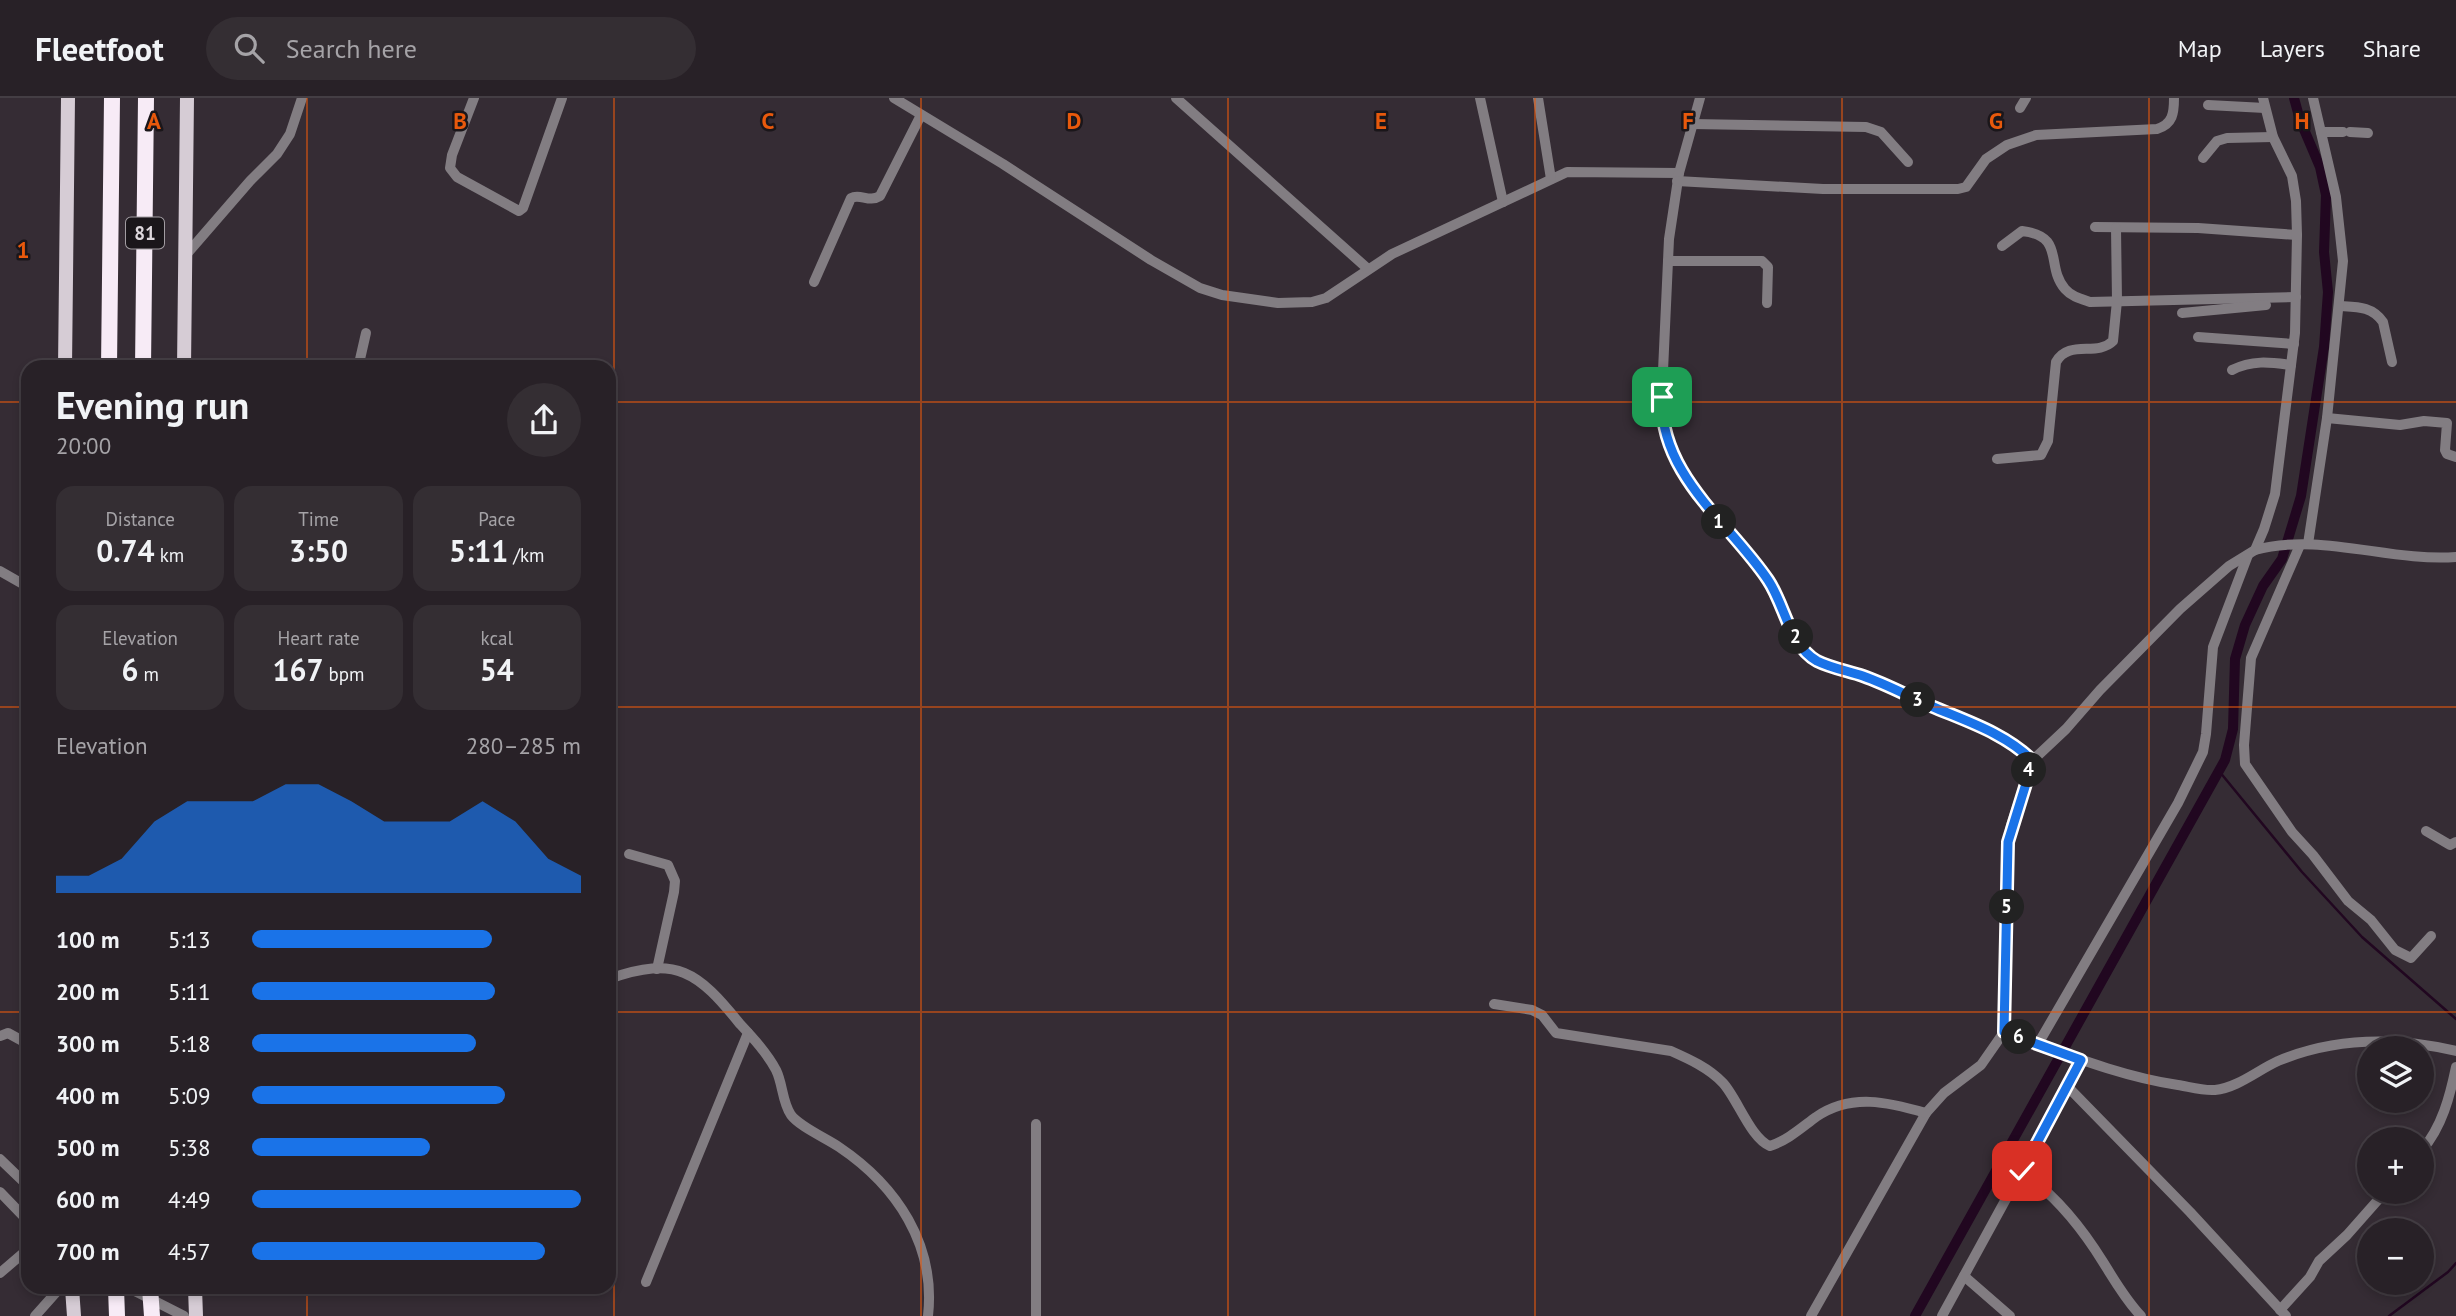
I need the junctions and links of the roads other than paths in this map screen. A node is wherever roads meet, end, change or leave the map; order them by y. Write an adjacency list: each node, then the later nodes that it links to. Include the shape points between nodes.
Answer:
1 (68, 98): 45 (main road)
2 (112, 98): 46 (highway, 81)
3 (146, 98): 47 (highway, 81)
4 (187, 98): 33 (main road)
5 (302, 98): 33 (street, via 290,134 277,154)
6 (474, 98): 7 (street, via 450,168 457,177 519,211)
7 (562, 98)
8 (894, 98): 19 (street)
9 (1176, 98): 35 (street)
10 (1480, 98): 28 (street)
11 (1538, 98): 27 (street)
12 (1700, 98): 20 (street)
13 (2026, 98): 18 (street)
14 (2174, 98): 26 (street, via 2171,121 2165,127 2036,135 2007,145 1986,159 1966,187 1958,189 1823,189)
15 (2313, 98): 21 (street)
16 (2264, 103): 17 (street); 23 (street)
17 (2208, 105)
18 (2020, 108)
19 (920, 115): 35 (street, via 1200,289 1243,299 1312,302 1338,292); 36 (street, via 880,196 851,198)
20 (1692, 124): 25 (street, via 1866,127 1881,132); 26 (street)
21 (2321, 132): 22 (street); 40 (street, via 2336,197 2343,261)
22 (2368, 133)
23 (2273, 137): 24 (street, via 2217,141); 31 (street, via 2292,176)
24 (2203, 158)
25 (1908, 162)
26 (1678, 177): 27 (street, via 1573,170); 34 (street)
27 (1550, 178): 28 (street)
28 (1503, 202): 35 (street)
29 (2095, 227): 30 (street)
30 (2116, 228): 31 (street); 38 (street)
31 (2297, 234): 37 (street)
32 (2002, 246): 38 (street, via 2022,231 2036,233 2052,248 2064,288 2090,302)
33 (185, 256): 48 (main road)
34 (1668, 261): 39 (street, via 1762,261 1768,267); 61 (street, via 1661,415 1670,448 1695,491 1770,583 1804,650 1817,661 1999,736)
35 (1368, 269)
36 (814, 282)
37 (2291, 298): 38 (street); 41 (street, via 2276,304); 44 (street)
38 (2117, 301): 55 (street, via 2113,341 2104,348 2075,348 2056,362 2048,441 2041,455)
39 (1767, 303)
40 (2339, 306): 50 (street, via 2374,311 2383,322); 53 (street)
41 (2182, 313)
42 (366, 332): 49 (street)
43 (2198, 337): 44 (street)
44 (2294, 344): 51 (street)
45 (65, 360)
46 (109, 360)
47 (143, 360)
48 (184, 360)
49 (360, 360)
50 (2392, 362)
51 (2291, 365): 52 (street, via 2259,362); 57 (street, via 2275,494)
52 (2232, 370)
53 (2327, 418): 54 (street, via 2400,425 2447,423 2445,450); 56 (street)
54 (2456, 457)
55 (1997, 459)
56 (2300, 545): 57 (street); 58 (street, via 2431,559); 65 (street, via 2251,658 2245,764 2344,897 2371,920 2395,950 2411,958)
57 (2256, 550): 61 (street, via 2229,566 2180,608); 73 (street, via 2213,647 2206,734 2196,768)
58 (2456, 556)
59 (0, 571): 60 (street)
60 (21, 583)
61 (2033, 761): 69 (street, via 2008,842)
62 (2426, 831): 63 (street, via 2450,845)
63 (2456, 842)
64 (629, 854): 66 (street, via 668,865 675,881)
65 (2431, 936)
66 (657, 969): 67 (street); 70 (street, via 702,981)
67 (616, 977)
68 (1494, 1004): 78 (street, via 1532,1010 1556,1033 1671,1051 1687,1058 1725,1085 1759,1138 1770,1146 1851,1102 1880,1101)
69 (2004, 1032): 73 (street); 78 (street, via 1981,1065)
70 (748, 1033): 90 (street); 104 (street, via 776,1070 791,1115 852,1156 909,1218 926,1263)
71 (0, 1036): 72 (street, via 8,1033)
72 (21, 1040)
73 (2042, 1045): 75 (street)
74 (2456, 1051): 75 (street, via 2394,1040 2333,1046 2275,1062 2217,1090 2162,1083)
75 (2076, 1058): 77 (street)
76 (2456, 1067): 80 (street, via 2443,1116)
77 (2067, 1086): 82 (street); 97 (street)
78 (1926, 1113): 106 (street)
79 (1036, 1125): 105 (street)
80 (2434, 1131)
81 (0, 1159): 83 (street)
82 (2022, 1171): 89 (street); 109 (street, via 2083,1232 2117,1288)
83 (21, 1179)
84 (0, 1192): 86 (street)
85 (2374, 1204): 97 (street, via 2328,1251)
86 (21, 1214)
87 (21, 1255): 88 (street)
88 (0, 1273)
89 (1964, 1276): 107 (street); 108 (street)
90 (646, 1282)
91 (54, 1294): 98 (street)
92 (72, 1294): 99 (main road)
93 (116, 1294): 100 (highway)
94 (141, 1294): 102 (street)
95 (150, 1294): 101 (highway)
96 (194, 1294): 103 (main road)
97 (2283, 1313)
98 (34, 1316)
99 (74, 1316)
100 (117, 1316)
101 (152, 1316)
102 (184, 1316)
103 (196, 1316)
104 (928, 1316)
105 (1035, 1316)
106 (1811, 1316)
107 (1942, 1316)
108 (2010, 1316)
109 (2141, 1316)

